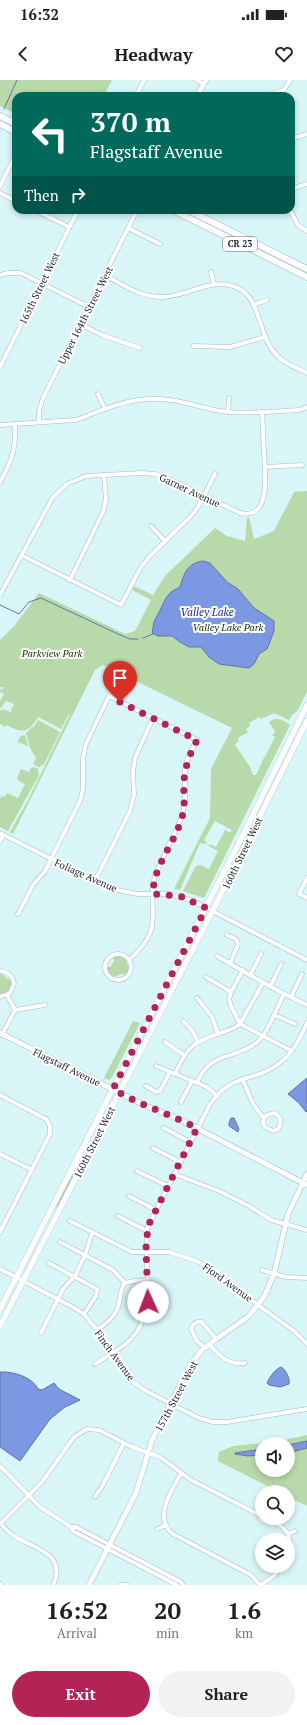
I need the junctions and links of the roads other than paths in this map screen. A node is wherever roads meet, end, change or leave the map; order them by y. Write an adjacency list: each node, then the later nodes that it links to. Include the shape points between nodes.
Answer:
1 (144, 80): 5 (street)
2 (196, 80): 4 (street)
3 (290, 80): 7 (street, via 284,90)
4 (205, 82): 6 (street)
5 (138, 92)
6 (199, 92)
7 (278, 92)
8 (0, 116): 9 (main road)
9 (12, 122)
10 (0, 124): 11 (main road)
11 (12, 130)
12 (307, 134): 13 (street)
13 (295, 138)
14 (12, 162): 16 (street)
15 (307, 184): 17 (street)
16 (0, 186)
17 (295, 188)
18 (0, 193): 19 (street)
19 (12, 199)
20 (42, 214): 26 (street)
21 (76, 214): 26 (street, 165th Street West)
22 (135, 214): 27 (street, Upper 164th Street West)
23 (181, 214): 34 (main road, CR 23)
24 (196, 214): 30 (main road, CR 23)
25 (292, 214): 28 (street, via 295,221)
26 (69, 227): 35 (street, 165th Street West)
27 (128, 228): 29 (street); 33 (street, Upper 164th Street West)
28 (307, 232)
29 (160, 244)
30 (307, 269)
31 (211, 272): 36 (street)
32 (0, 275): 35 (street, via 21,274)
33 (104, 275): 36 (street, via 138,292 155,296 173,296); 39 (street, Upper 164th Street West)
34 (307, 277)
35 (41, 283): 39 (street); 44 (street, 165th Street West)
36 (214, 284): 38 (street, via 237,287 245,292)
37 (267, 300): 38 (street)
38 (253, 305): 41 (street)
39 (89, 307): 40 (street, Upper 164th Street West)
40 (80, 324): 43 (street); 52 (street, Upper 164th Street West, via 43,398)
41 (265, 337): 42 (street, via 230,347); 45 (street, via 281,360)
42 (193, 346)
43 (140, 348)
44 (0, 367)
45 (307, 373)
46 (98, 394): 49 (street)
47 (229, 398): 50 (street)
48 (307, 407): 51 (street, via 299,410)
49 (105, 409): 50 (street, via 132,401 167,399); 52 (street, via 76,420)
50 (228, 412): 51 (street)
51 (262, 412): 56 (street)
52 (39, 422): 53 (street)
53 (15, 424): 54 (street); 59 (street, via 16,444 13,456)
54 (0, 425)
55 (302, 465): 56 (street)
56 (265, 467): 60 (street, Garner Avenue, via 264,496 259,508 252,514 240,513)
57 (215, 474): 60 (street)
58 (104, 475): 60 (street, Garner Avenue, via 156,474); 63 (street, Garner Avenue, via 81,478 67,484 58,492 49,503); 64 (street, via 106,500 103,512)
59 (0, 483)
60 (204, 496): 62 (street, via 191,516)
61 (151, 526): 62 (street)
62 (165, 541): 64 (street, via 141,567 121,605)
63 (21, 555): 64 (street); 65 (street, Garner Avenue)
64 (70, 580)
65 (0, 595)
66 (307, 705): 69 (main road, 160th Street West)
67 (153, 718): 73 (street, via 109,696 86,744 80,801); 75 (street, via 135,758 134,795 130,811); 76 (street, via 197,740 188,757 185,770 185,803 182,817 155,875)
68 (307, 721): 70 (main road, 160th Street West)
69 (297, 724): 70 (street); 78 (main road, 160th Street West)
70 (305, 729): 79 (main road, 160th Street West)
71 (2, 834): 72 (street); 73 (street, Foliage Avenue)
72 (0, 841)
73 (51, 859): 75 (street, Foliage Avenue); 80 (street, via 33,885)
74 (307, 878): 77 (street, via 299,894)
75 (95, 881): 76 (street, Foliage Avenue, via 117,890)
76 (153, 894): 78 (street, Foliage Avenue, via 180,896); 84 (street, via 154,919 151,933 142,948)
77 (307, 898)
78 (206, 908): 79 (street, Foliage Avenue); 121 (main road, 160th Street West)
79 (212, 911): 85 (street, Foliage Avenue); 122 (main road, 160th Street West)
80 (18, 914)
81 (227, 935): 86 (street, via 238,944)
82 (261, 954): 90 (street)
83 (217, 956): 86 (street)
84 (130, 960): 84 (street, via 118,954 111,957 106,963 107,973 113,979 124,979 131,969)
85 (307, 960)
86 (230, 964): 88 (street)
87 (282, 964): 94 (street)
88 (243, 970): 90 (street); 95 (street)
89 (0, 971): 97 (street, via 8,973 13,981 12,990)
90 (251, 974): 93 (street)
91 (302, 974): 99 (street)
92 (206, 977): 95 (street)
93 (263, 983): 94 (street); 107 (street)
94 (270, 987): 96 (street)
95 (231, 992): 107 (street, via 230,1006)
96 (284, 994): 99 (street); 104 (street)
97 (7, 995): 98 (street); 103 (street)
98 (0, 997)
99 (290, 997): 102 (street)
100 (196, 998): 110 (street, via 212,1017)
101 (45, 1005): 103 (street)
102 (307, 1005)
103 (15, 1010): 109 (street)
104 (274, 1015): 108 (street); 111 (street)
105 (183, 1021): 113 (street, via 192,1030)
106 (307, 1023): 114 (street)
107 (240, 1024): 110 (street); 111 (street)
108 (295, 1024)
109 (1, 1034): 121 (street, Flagstaff Avenue)
110 (218, 1034): 113 (street)
111 (262, 1036): 114 (street); 119 (street, via 255,1044 209,1064)
112 (165, 1042): 115 (street)
113 (198, 1042): 115 (street)
114 (292, 1051): 118 (street, via 286,1059 270,1070)
115 (184, 1055): 117 (street)
116 (156, 1066): 117 (street)
117 (173, 1073): 119 (street); 120 (street, via 160,1091 156,1092)
118 (242, 1079): 124 (street, via 227,1085); 126 (street, via 250,1099)
119 (194, 1082): 124 (street, via 207,1087); 125 (street)
120 (146, 1086)
121 (113, 1089): 122 (street, Flagstaff Avenue); 156 (main road, 160th Street West)
122 (119, 1093): 128 (street, Flagstaff Avenue); 159 (main road, 160th Street West)
123 (0, 1095): 133 (street, via 42,1116 50,1126 50,1134)
124 (216, 1095): 128 (street)
125 (181, 1102)
126 (264, 1118): 126 (street, via 263,1123 270,1130 276,1130 281,1126 280,1118 275,1113)
127 (164, 1128): 129 (street)
128 (197, 1128): 129 (street); 137 (street, Flagstaff Avenue)
129 (190, 1142): 132 (street)
130 (153, 1148): 132 (street)
131 (0, 1154): 133 (street)
132 (180, 1162): 135 (street)
133 (32, 1170): 146 (street)
134 (137, 1171): 138 (street)
135 (174, 1174): 138 (street); 143 (street, via 214,1188 271,1220)
136 (307, 1174): 137 (street, 157th Street West)
137 (305, 1183): 143 (street, 157th Street West, via 290,1208)
138 (168, 1186): 140 (street)
139 (129, 1196): 140 (street)
140 (156, 1210): 145 (street)
141 (118, 1216): 145 (street)
142 (70, 1221): 147 (street, Fjord Avenue)
143 (285, 1224): 144 (street); 154 (street, 157th Street West)
144 (307, 1230)
145 (147, 1231): 149 (street)
146 (0, 1232)
147 (92, 1233): 149 (street, Fjord Avenue, via 132,1252); 150 (street)
148 (60, 1242): 150 (street)
149 (146, 1252): 158 (street); 162 (street, Fjord Avenue, via 169,1252 192,1258)
150 (85, 1255): 155 (street); 160 (street, via 113,1270)
151 (49, 1263): 155 (street)
152 (0, 1269): 156 (street, Finch Avenue)
153 (262, 1270): 154 (street)
154 (274, 1274): 157 (street); 162 (street, 157th Street West)
155 (74, 1276): 161 (street); 164 (street, via 94,1286 98,1291 92,1305)
156 (15, 1277): 159 (street, Finch Avenue); 163 (main road, 160th Street West)
157 (307, 1278)
158 (147, 1280): 160 (street); 171 (street, via 148,1302 141,1324 132,1338)
159 (23, 1281): 161 (street, Finch Avenue); 165 (main road, 160th Street West)
160 (125, 1283): 166 (street, via 120,1291 117,1311)
161 (59, 1299): 164 (street, Finch Avenue); 167 (street)
162 (259, 1305): 168 (street, 157th Street West, via 241,1322); 169 (street, Fjord Avenue, via 299,1334)
163 (0, 1309)
164 (84, 1314): 166 (street, Finch Avenue)
165 (0, 1326)
166 (97, 1330): 171 (street, Finch Avenue)
167 (41, 1332)
168 (216, 1339): 170 (street, 157th Street West); 170 (street, via 202,1322 193,1325 193,1335)
169 (307, 1344)
170 (207, 1346): 172 (street, via 226,1360); 174 (street, 157th Street West, via 191,1364)
171 (112, 1353): 173 (street); 174 (street, Finch Avenue, via 133,1382)
172 (245, 1363)
173 (94, 1364)
174 (171, 1403): 175 (street, Finch Avenue, via 199,1418 219,1422); 177 (street, 157th Street West)
175 (307, 1409)
176 (124, 1443): 177 (street); 180 (street, via 96,1429 81,1431); 181 (street)
177 (148, 1452): 179 (street, via 160,1457); 190 (street, 157th Street West, via 138,1488)
178 (0, 1466): 180 (street)
179 (181, 1474): 182 (street); 185 (street, via 164,1511)
180 (29, 1496): 183 (street); 190 (street, via 46,1512)
181 (95, 1497)
182 (255, 1512)
183 (0, 1523): 193 (street, via 15,1536 50,1556 56,1569)
184 (279, 1525): 188 (street)
185 (164, 1526): 186 (street); 199 (street, via 172,1534 251,1575)
186 (158, 1529)
187 (295, 1531): 189 (street)
188 (287, 1533)
189 (290, 1533)
190 (109, 1547): 192 (street); 194 (street, 157th Street West); 198 (street, via 182,1582)
191 (276, 1573): 199 (street)
192 (171, 1583): 197 (street)
193 (53, 1585)
194 (89, 1585)
195 (121, 1585): 196 (street)
196 (126, 1585)
197 (178, 1585)
198 (183, 1585)
199 (260, 1585)

